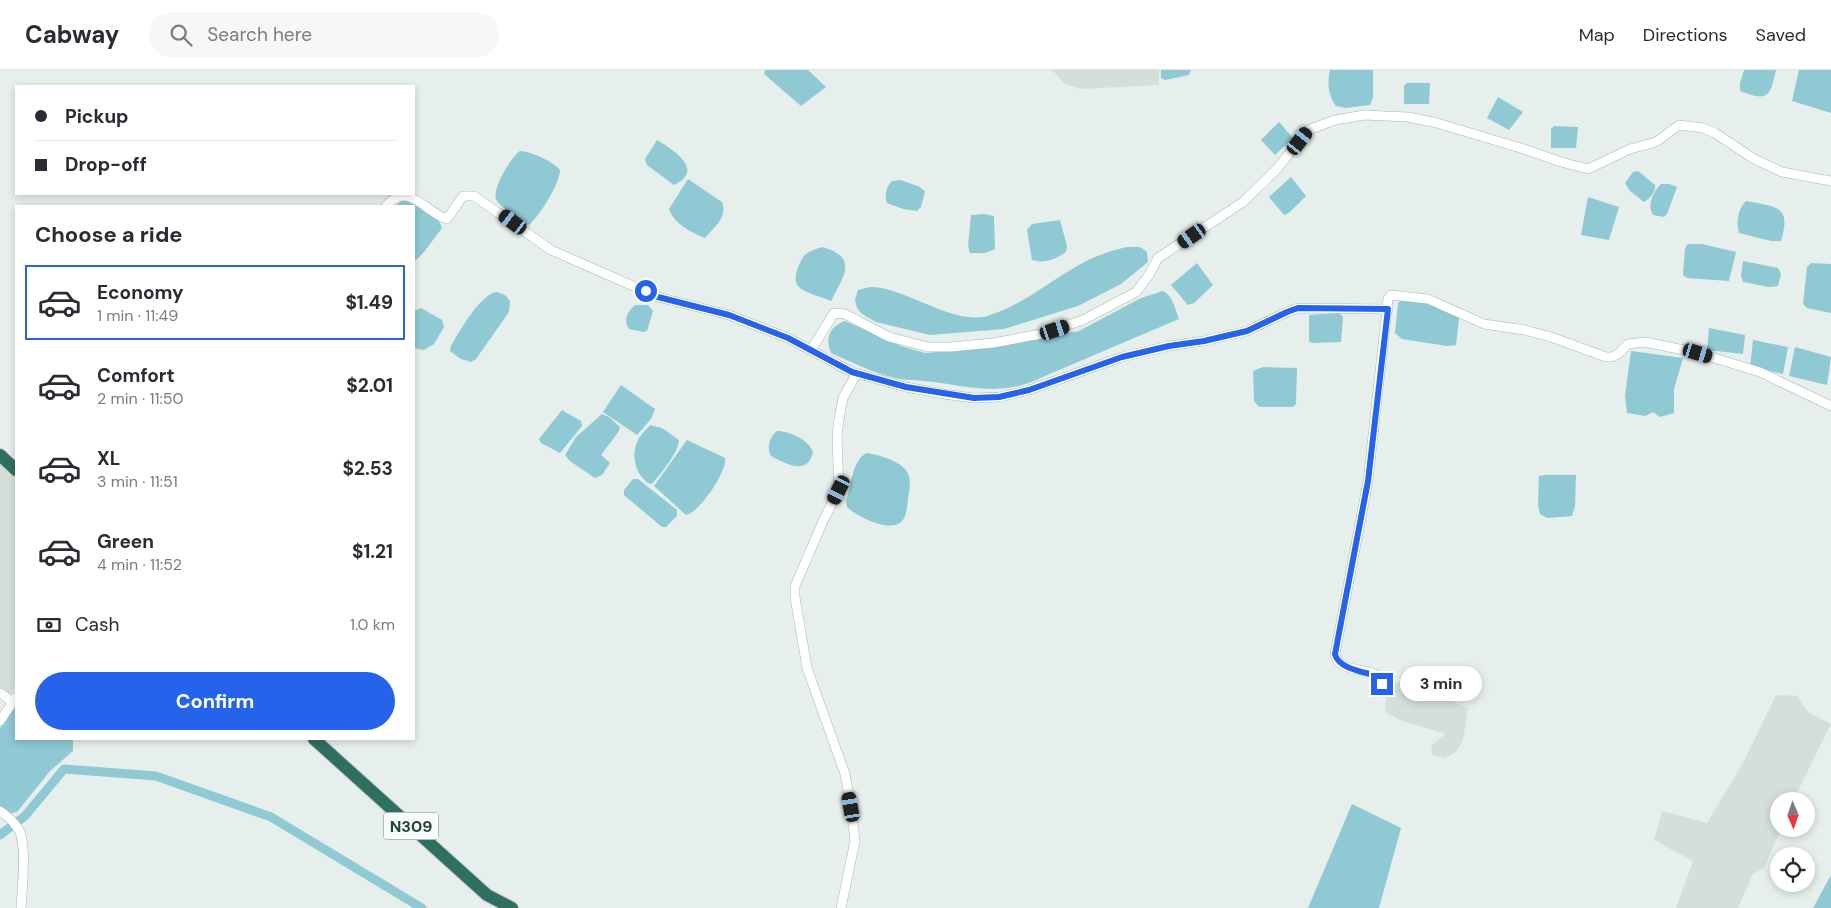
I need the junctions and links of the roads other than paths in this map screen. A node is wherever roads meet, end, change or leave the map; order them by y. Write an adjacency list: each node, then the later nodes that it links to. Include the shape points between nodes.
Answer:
1 (1831, 181): 6 (street, via 1782,172 1703,128 1679,125 1656,142 1630,149 1588,169 1437,123 1408,117 1364,115 1344,118 1308,130 1276,170 1243,202 1158,258 1136,292 1083,320 1041,334 1003,341 928,347 889,337 845,314 834,314)
2 (406, 195): 4 (street, via 395,197)
3 (406, 195): 6 (street, via 446,219 463,196 474,196 551,250 658,297 729,315)
4 (387, 205)
5 (1388, 309): 7 (street, via 1298,308 1247,331 1122,357 1029,390 999,397 944,394); 8 (street, via 1391,295 1428,300 1484,324 1551,337 1606,357 1618,354 1628,344 1645,342 1698,353 1760,372); 12 (street, via 1368,481 1335,654 1338,662 1378,676)
6 (811, 350): 7 (street)
7 (857, 373): 19 (street, via 843,398 839,419 839,490 795,586 794,596 807,668 845,774 855,833)
8 (1831, 406)
9 (0, 455): 10 (highway)
10 (15, 469)
11 (0, 692): 13 (street)
12 (1384, 692)
13 (15, 700): 14 (street)
14 (0, 721)
15 (315, 740): 18 (highway, N309, via 487,895)
16 (0, 811): 17 (street, via 19,831 23,870)
17 (21, 908)
18 (512, 908)
19 (841, 908)

